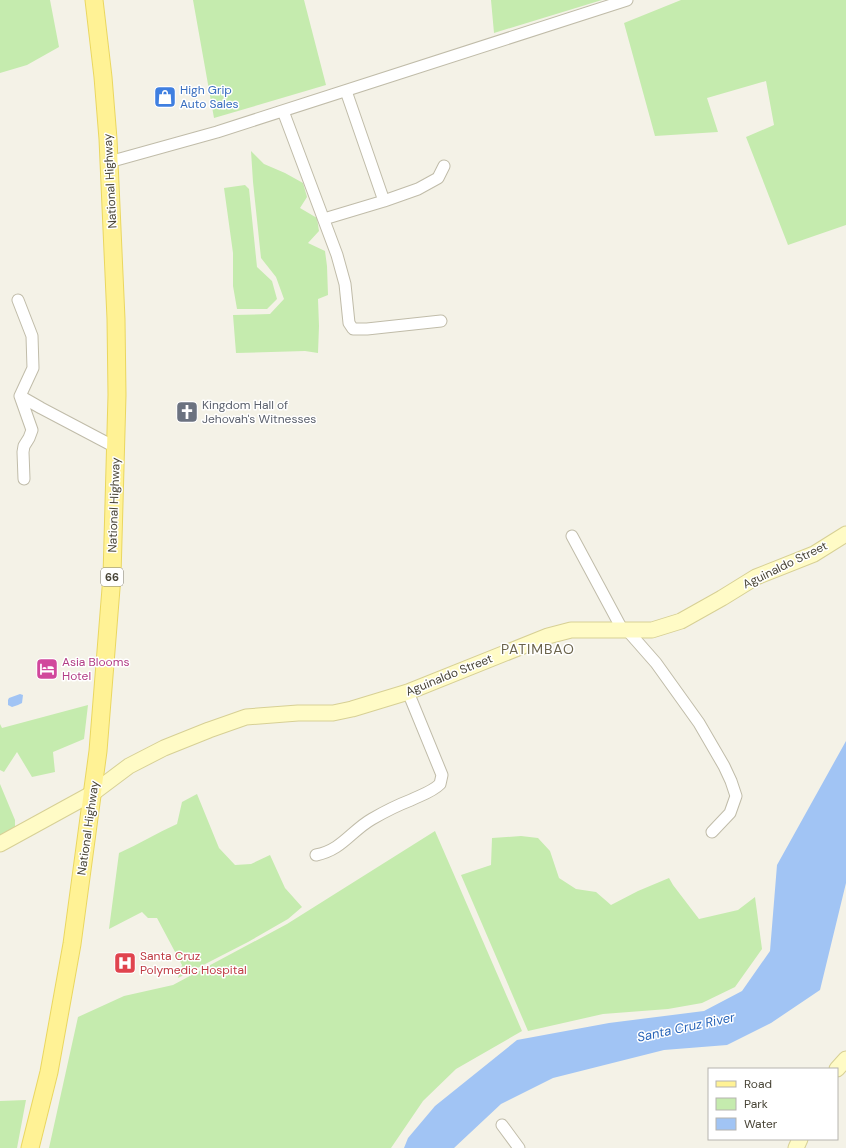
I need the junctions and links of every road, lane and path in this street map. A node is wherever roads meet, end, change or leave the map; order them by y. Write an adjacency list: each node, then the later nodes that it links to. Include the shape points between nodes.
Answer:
1 (94, 0): 5 (main road, National Highway / 66)
2 (627, 0): 3 (street)
3 (346, 90): 4 (street); 7 (street)
4 (282, 111): 5 (street); 8 (street)
5 (110, 162): 12 (main road, National Highway / 66, via 116,319)
6 (444, 166): 7 (street, via 438,178 418,189)
7 (384, 201): 8 (street)
8 (324, 219): 10 (street, via 345,284 349,323 353,329)
9 (18, 300): 11 (street, via 32,336 33,368)
10 (441, 321)
11 (20, 396): 12 (street); 13 (street, via 32,430 23,452)
12 (115, 447): 18 (main road, National Highway / 66, via 110,598)
13 (24, 479)
14 (846, 534): 16 (street, Aguinaldo Street, via 814,554 756,577 680,621 652,630)
15 (572, 536): 16 (street)
16 (625, 629): 17 (street, Aguinaldo Street, via 571,630 548,636); 19 (street, via 656,663 698,724 731,781 736,796 730,813)
17 (408, 692): 18 (street, Aguinaldo Street, via 333,713 246,717 164,748 129,766); 21 (street, via 442,775 440,784 435,789 371,819 338,847)
18 (93, 793): 20 (street, Aguinaldo Street); 25 (main road, National Highway / 66, via 62,1001 49,1072)
19 (712, 832)
20 (0, 844)
21 (316, 855)
22 (846, 1059): 23 (street)
23 (838, 1068)
24 (502, 1125): 26 (street)
25 (30, 1148)
26 (519, 1148)

